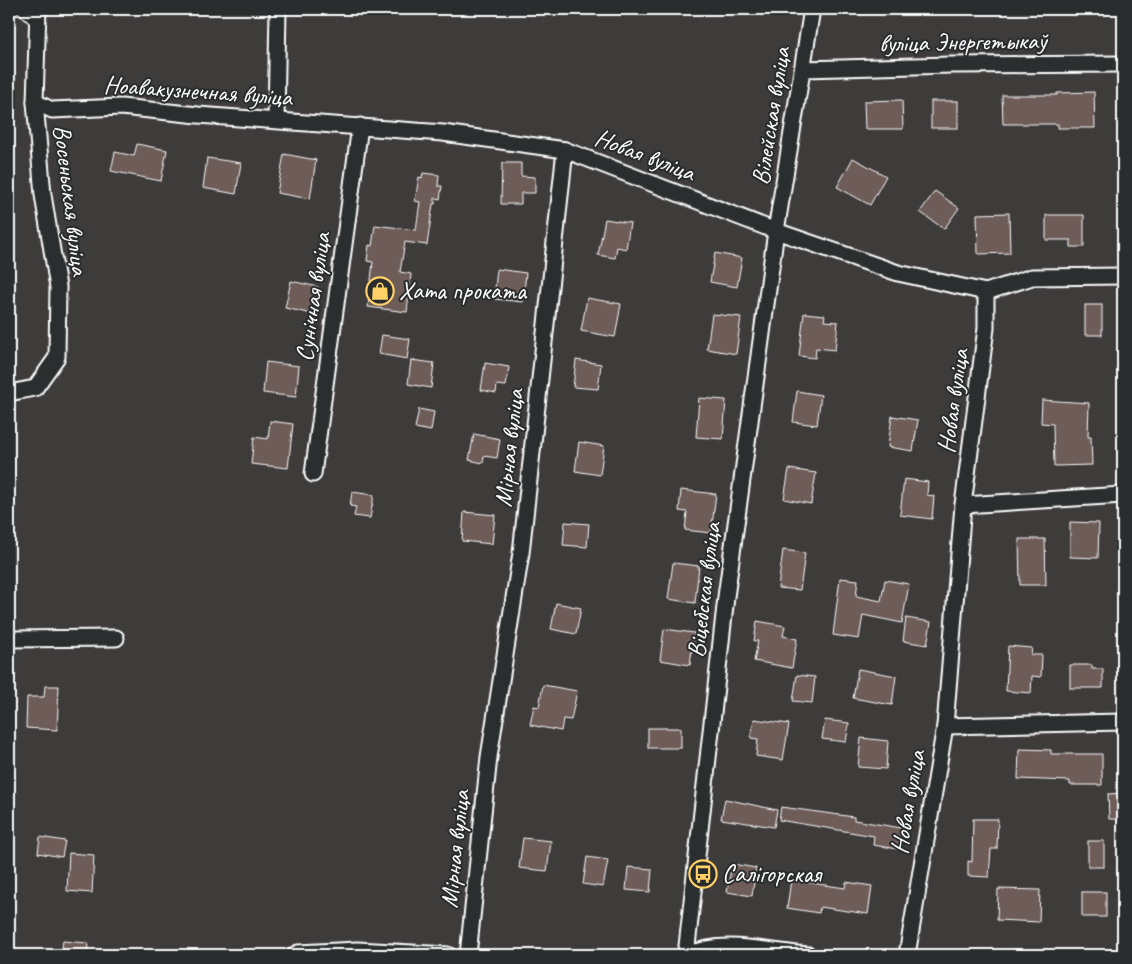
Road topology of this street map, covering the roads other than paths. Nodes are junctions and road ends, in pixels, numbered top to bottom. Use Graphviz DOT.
graph roads {
  1 [pos="21,9"];
  2 [pos="38,9"];
  3 [pos="278,9"];
  4 [pos="812,9"];
  5 [pos="38,25"];
  6 [pos="1123,64"];
  7 [pos="804,68"];
  8 [pos="35,102"];
  9 [pos="276,120"];
  10 [pos="360,126"];
  11 [pos="565,150"];
  12 [pos="776,231"];
  13 [pos="1123,276"];
  14 [pos="986,292"];
  15 [pos="9,393"];
  16 [pos="313,474"];
  17 [pos="1123,495"];
  18 [pos="963,505"];
  19 [pos="116,638"];
  20 [pos="9,639"];
  21 [pos="1123,722"];
  22 [pos="945,726"];
  23 [pos="295,955"];
  24 [pos="448,955"];
  25 [pos="468,955"];
  26 [pos="686,955"];
  27 [pos="690,955"];
  28 [pos="809,955"];
  29 [pos="906,955"];
  1 -- 5 [label="lane"];
  2 -- 5 [label="street, Восеньская вуліца"];
  3 -- 9 [label="street"];
  4 -- 7 [label="street, Вілейская вуліца"];
  5 -- 8 [label="street, Восеньская вуліца"];
  6 -- 7 [label="street, вуліца Энергетыкаў"];
  7 -- 12 [label="street, Вілейская вуліца"];
  8 -- 9 [label="street, Ноавакузнечная вуліца"];
  8 -- 15 [label="street, Восеньская вуліца"];
  9 -- 10 [label="street, Ноавакузнечная вуліца"];
  10 -- 11 [label="street"];
  10 -- 16 [label="street, Сунічная вуліца"];
  11 -- 12 [label="street, Новая вуліца"];
  11 -- 25 [label="street, Мірная вуліца"];
  12 -- 14 [label="street, Новая вуліца"];
  12 -- 26 [label="street, Віцебская вуліца"];
  13 -- 14 [label="street"];
  14 -- 18 [label="street, Новая вуліца"];
  17 -- 18 [label="street"];
  18 -- 22 [label="street, Новая вуліца"];
  19 -- 20 [label="street"];
  21 -- 22 [label="street"];
  22 -- 29 [label="street, Новая вуліца"];
  23 -- 24 [label="street"];
  27 -- 28 [label="street"];
}
